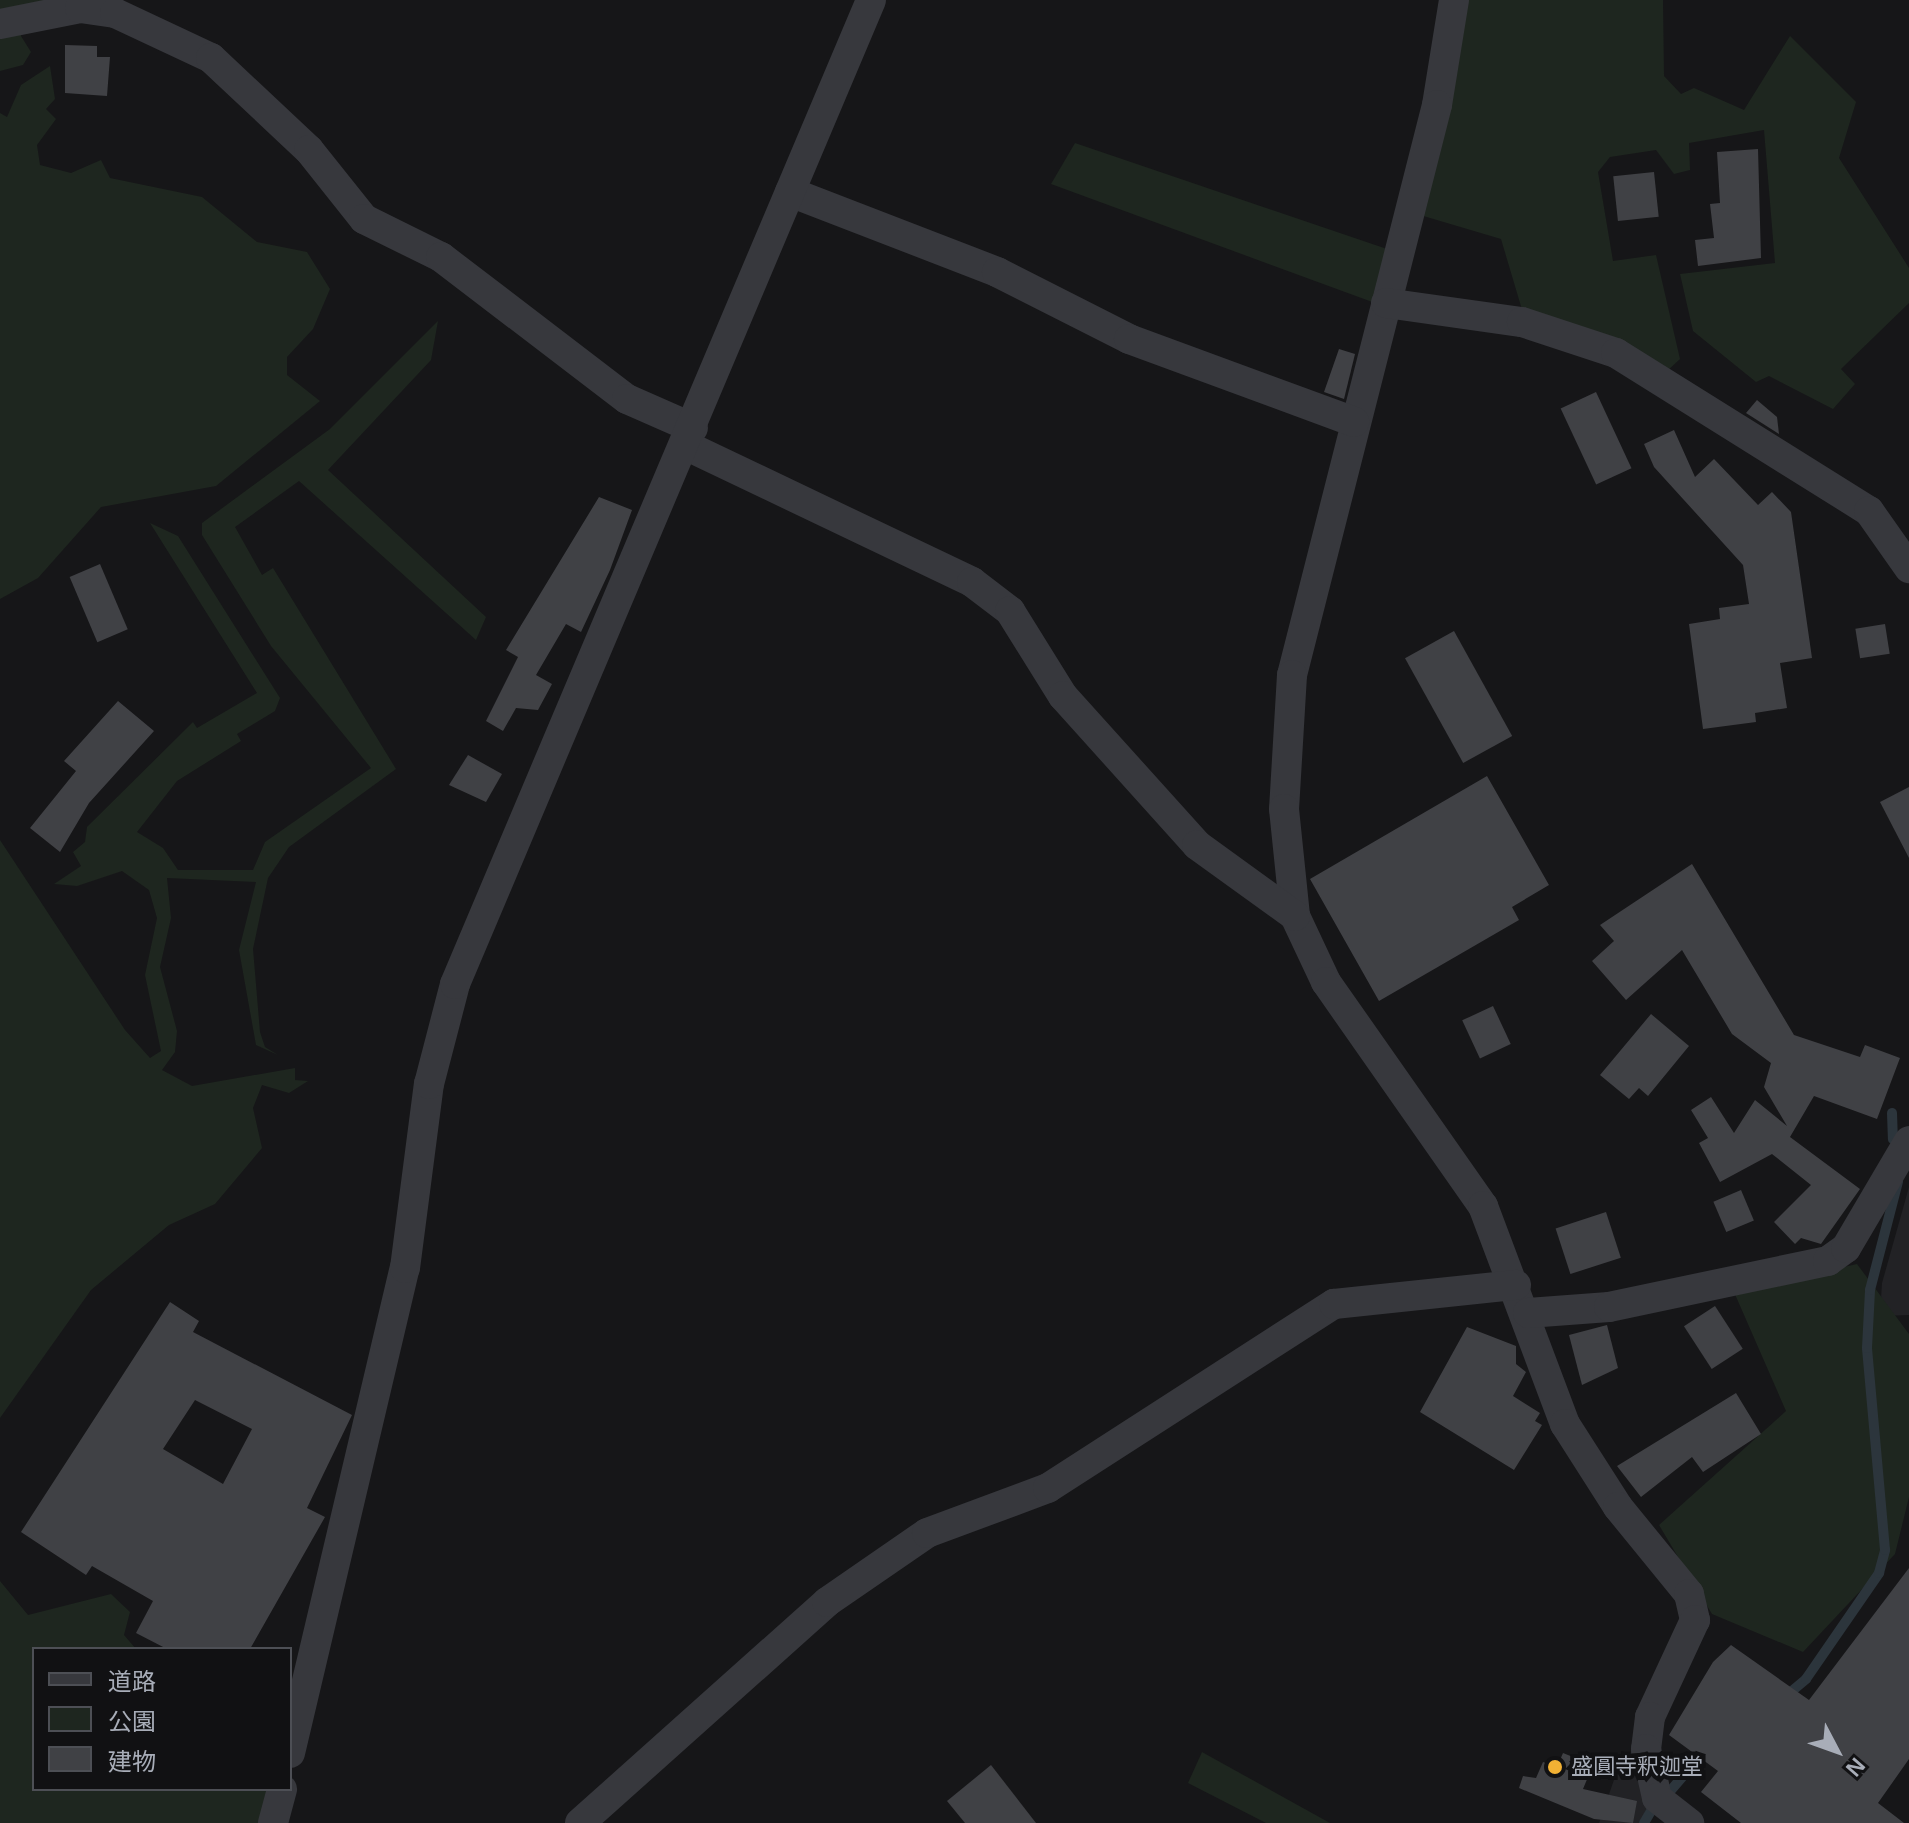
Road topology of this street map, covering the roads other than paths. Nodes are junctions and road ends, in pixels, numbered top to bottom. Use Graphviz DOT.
graph roads {
  1 [pos="871,0"];
  2 [pos="1454,0"];
  3 [pos="0,24"];
  4 [pos="790,192"];
  5 [pos="1386,303"];
  6 [pos="1354,422"];
  7 [pos="689,436"];
  8 [pos="1909,568"];
  9 [pos="1295,916"];
  10 [pos="1909,1141"];
  11 [pos="1522,1299"];
  12 [pos="292,1745"];
  13 [pos="281,1791"];
  14 [pos="273,1823"];
  15 [pos="580,1823"];
  16 [pos="1689,1823"];
  1 -- 4 [label="street"];
  2 -- 5 [label="street"];
  3 -- 7 [label="street"];
  4 -- 6 [label="street"];
  4 -- 7 [label="street"];
  5 -- 6 [label="street"];
  5 -- 8 [label="street"];
  6 -- 9 [label="street"];
  7 -- 9 [label="street"];
  7 -- 12 [label="street"];
  9 -- 11 [label="street"];
  10 -- 11 [label="street"];
  11 -- 15 [label="street"];
  11 -- 16 [label="street"];
  13 -- 14 [label="street"];
}
